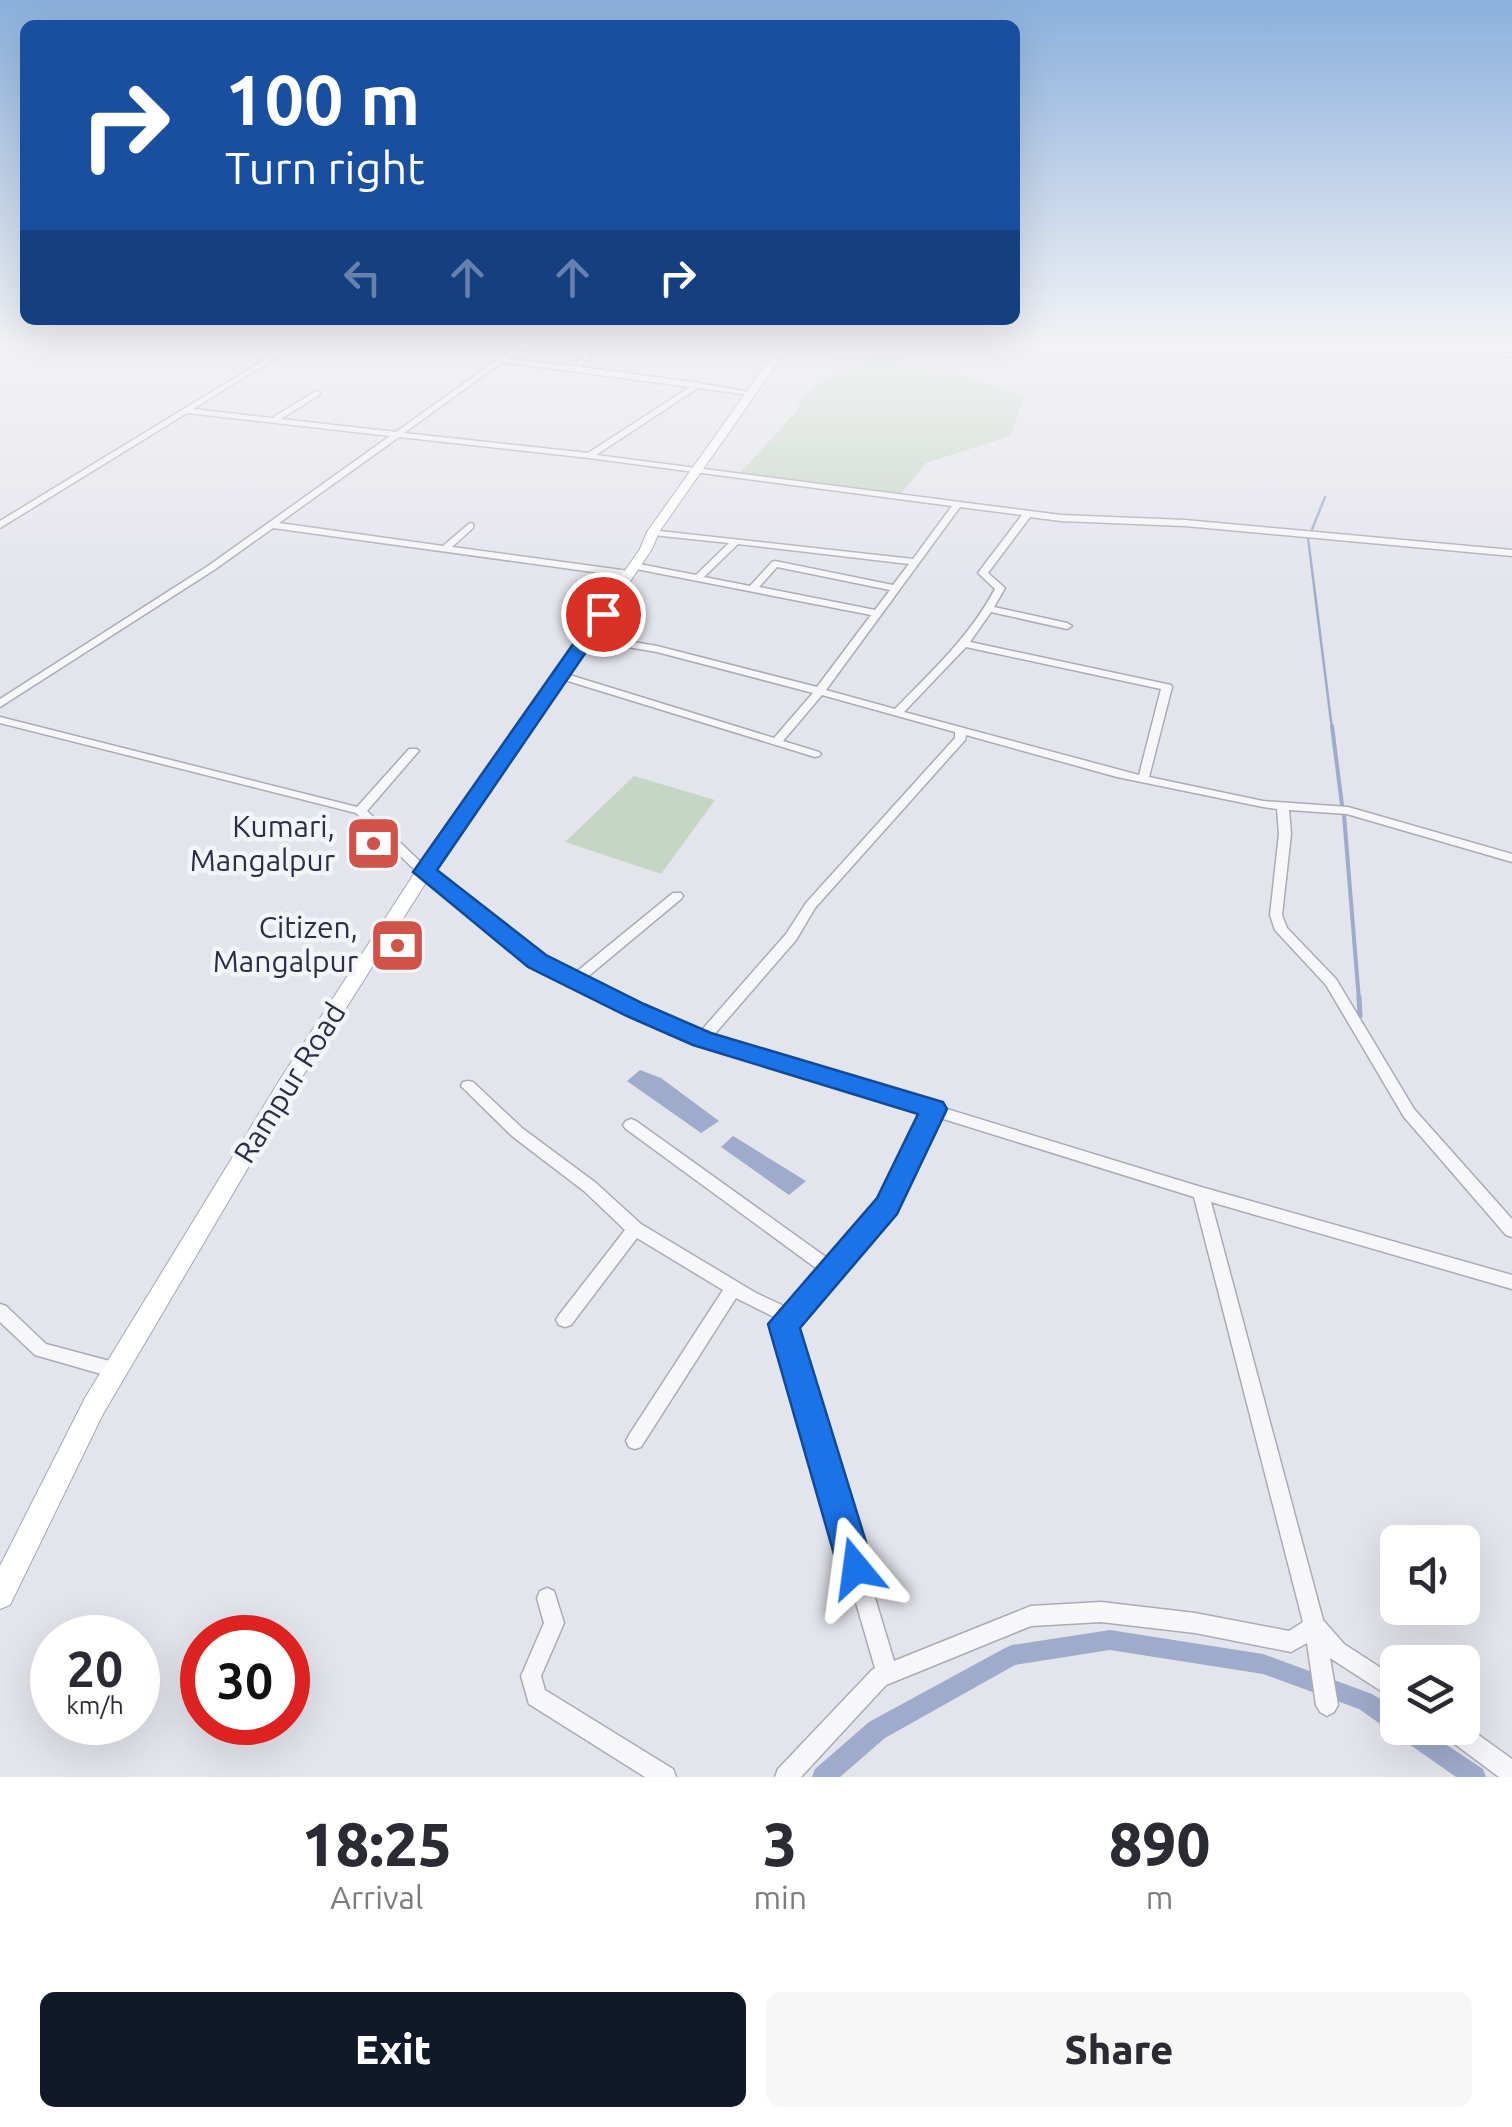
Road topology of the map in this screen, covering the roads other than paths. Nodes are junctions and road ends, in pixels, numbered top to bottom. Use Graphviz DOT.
graph roads {
  1 [pos="158,428"];
  2 [pos="346,428"];
  3 [pos="408,428"];
  4 [pos="633,428"];
  5 [pos="725,428"];
  6 [pos="400,434"];
  7 [pos="589,456"];
  8 [pos="696,471"];
  9 [pos="957,504"];
  10 [pos="1028,514"];
  11 [pos="271,524"];
  12 [pos="0,525"];
  13 [pos="470,526"];
  14 [pos="653,532"];
  15 [pos="736,541"];
  16 [pos="445,549"];
  17 [pos="1512,554"];
  18 [pos="915,562"];
  19 [pos="632,570"];
  20 [pos="697,578"];
  21 [pos="896,588"];
  22 [pos="752,589"];
  23 [pos="988,609"];
  24 [pos="878,613"];
  25 [pos="1067,626"];
  26 [pos="586,637"];
  27 [pos="962,644"];
  28 [pos="559,675"];
  29 [pos="819,692"];
  30 [pos="0,704"];
  31 [pos="896,714"];
  32 [pos="0,720"];
  33 [pos="960,732"];
  34 [pos="778,740"];
  35 [pos="414,752"];
  36 [pos="814,754"];
  37 [pos="1144,780"];
  38 [pos="1283,806"];
  39 [pos="360,812"];
  40 [pos="1512,858"];
  41 [pos="424,872"];
  42 [pos="676,896"];
  43 [pos="575,980"];
  44 [pos="702,1039"];
  45 [pos="468,1086"];
  46 [pos="934,1109"];
  47 [pos="631,1125"];
  48 [pos="1201,1193"];
  49 [pos="635,1228"];
  50 [pos="1512,1230"];
  51 [pos="829,1270"];
  52 [pos="1512,1282"];
  53 [pos="734,1288"];
  54 [pos="0,1311"];
  55 [pos="790,1317"];
  56 [pos="565,1320"];
  57 [pos="115,1370"];
  58 [pos="635,1441"];
  59 [pos="0,1595"];
  60 [pos="546,1598"];
  61 [pos="1314,1626"];
  62 [pos="888,1672"];
  63 [pos="1380,1680"];
  64 [pos="1327,1705"];
  65 [pos="1475,1745"];
  66 [pos="1512,1773"];
  67 [pos="664,1777"];
  68 [pos="786,1777"];
  1 -- 12 [label="street"];
  2 -- 6 [label="street"];
  3 -- 6 [label="street"];
  4 -- 7 [label="street"];
  5 -- 8 [label="main road, Rampur Road"];
  6 -- 7 [label="street"];
  6 -- 11 [label="street"];
  7 -- 8 [label="street"];
  8 -- 9 [label="street"];
  8 -- 14 [label="main road, Rampur Road"];
  9 -- 10 [label="street"];
  9 -- 18 [label="street"];
  10 -- 17 [label="street"];
  10 -- 23 [label="street"];
  11 -- 16 [label="street"];
  11 -- 30 [label="street"];
  13 -- 16 [label="street"];
  14 -- 15 [label="street"];
  14 -- 19 [label="main road, Rampur Road"];
  15 -- 18 [label="street"];
  15 -- 20 [label="street"];
  16 -- 19 [label="street"];
  18 -- 21 [label="street"];
  19 -- 20 [label="street"];
  19 -- 26 [label="main road, Rampur Road"];
  20 -- 22 [label="street"];
  21 -- 22 [label="street"];
  21 -- 24 [label="street"];
  22 -- 24 [label="street"];
  23 -- 25 [label="street"];
  23 -- 27 [label="street"];
  24 -- 29 [label="street"];
  26 -- 28 [label="main road, Rampur Road"];
  26 -- 29 [label="street"];
  27 -- 31 [label="street"];
  27 -- 37 [label="street"];
  28 -- 34 [label="street"];
  28 -- 41 [label="main road, Rampur Road"];
  29 -- 31 [label="street"];
  29 -- 34 [label="street"];
  31 -- 33 [label="street"];
  32 -- 39 [label="street"];
  33 -- 37 [label="street"];
  33 -- 44 [label="street"];
  34 -- 36 [label="street"];
  35 -- 39 [label="street"];
  37 -- 38 [label="street"];
  38 -- 40 [label="street"];
  38 -- 50 [label="street"];
  39 -- 41 [label="street"];
  41 -- 43 [label="street"];
  41 -- 57 [label="main road, Rampur Road"];
  42 -- 43 [label="street"];
  43 -- 44 [label="street"];
  44 -- 46 [label="street"];
  45 -- 49 [label="street"];
  46 -- 48 [label="street"];
  46 -- 51 [label="street"];
  47 -- 51 [label="street"];
  48 -- 52 [label="street"];
  48 -- 61 [label="street"];
  49 -- 53 [label="street"];
  49 -- 56 [label="street"];
  51 -- 55 [label="street"];
  53 -- 55 [label="street"];
  53 -- 58 [label="street"];
  54 -- 57 [label="street"];
  55 -- 62 [label="street"];
  57 -- 59 [label="main road, Rampur Road"];
  60 -- 67 [label="street"];
  61 -- 62 [label="street"];
  61 -- 63 [label="street"];
  61 -- 64 [label="street"];
  62 -- 68 [label="street"];
  65 -- 66 [label="street"];
}
